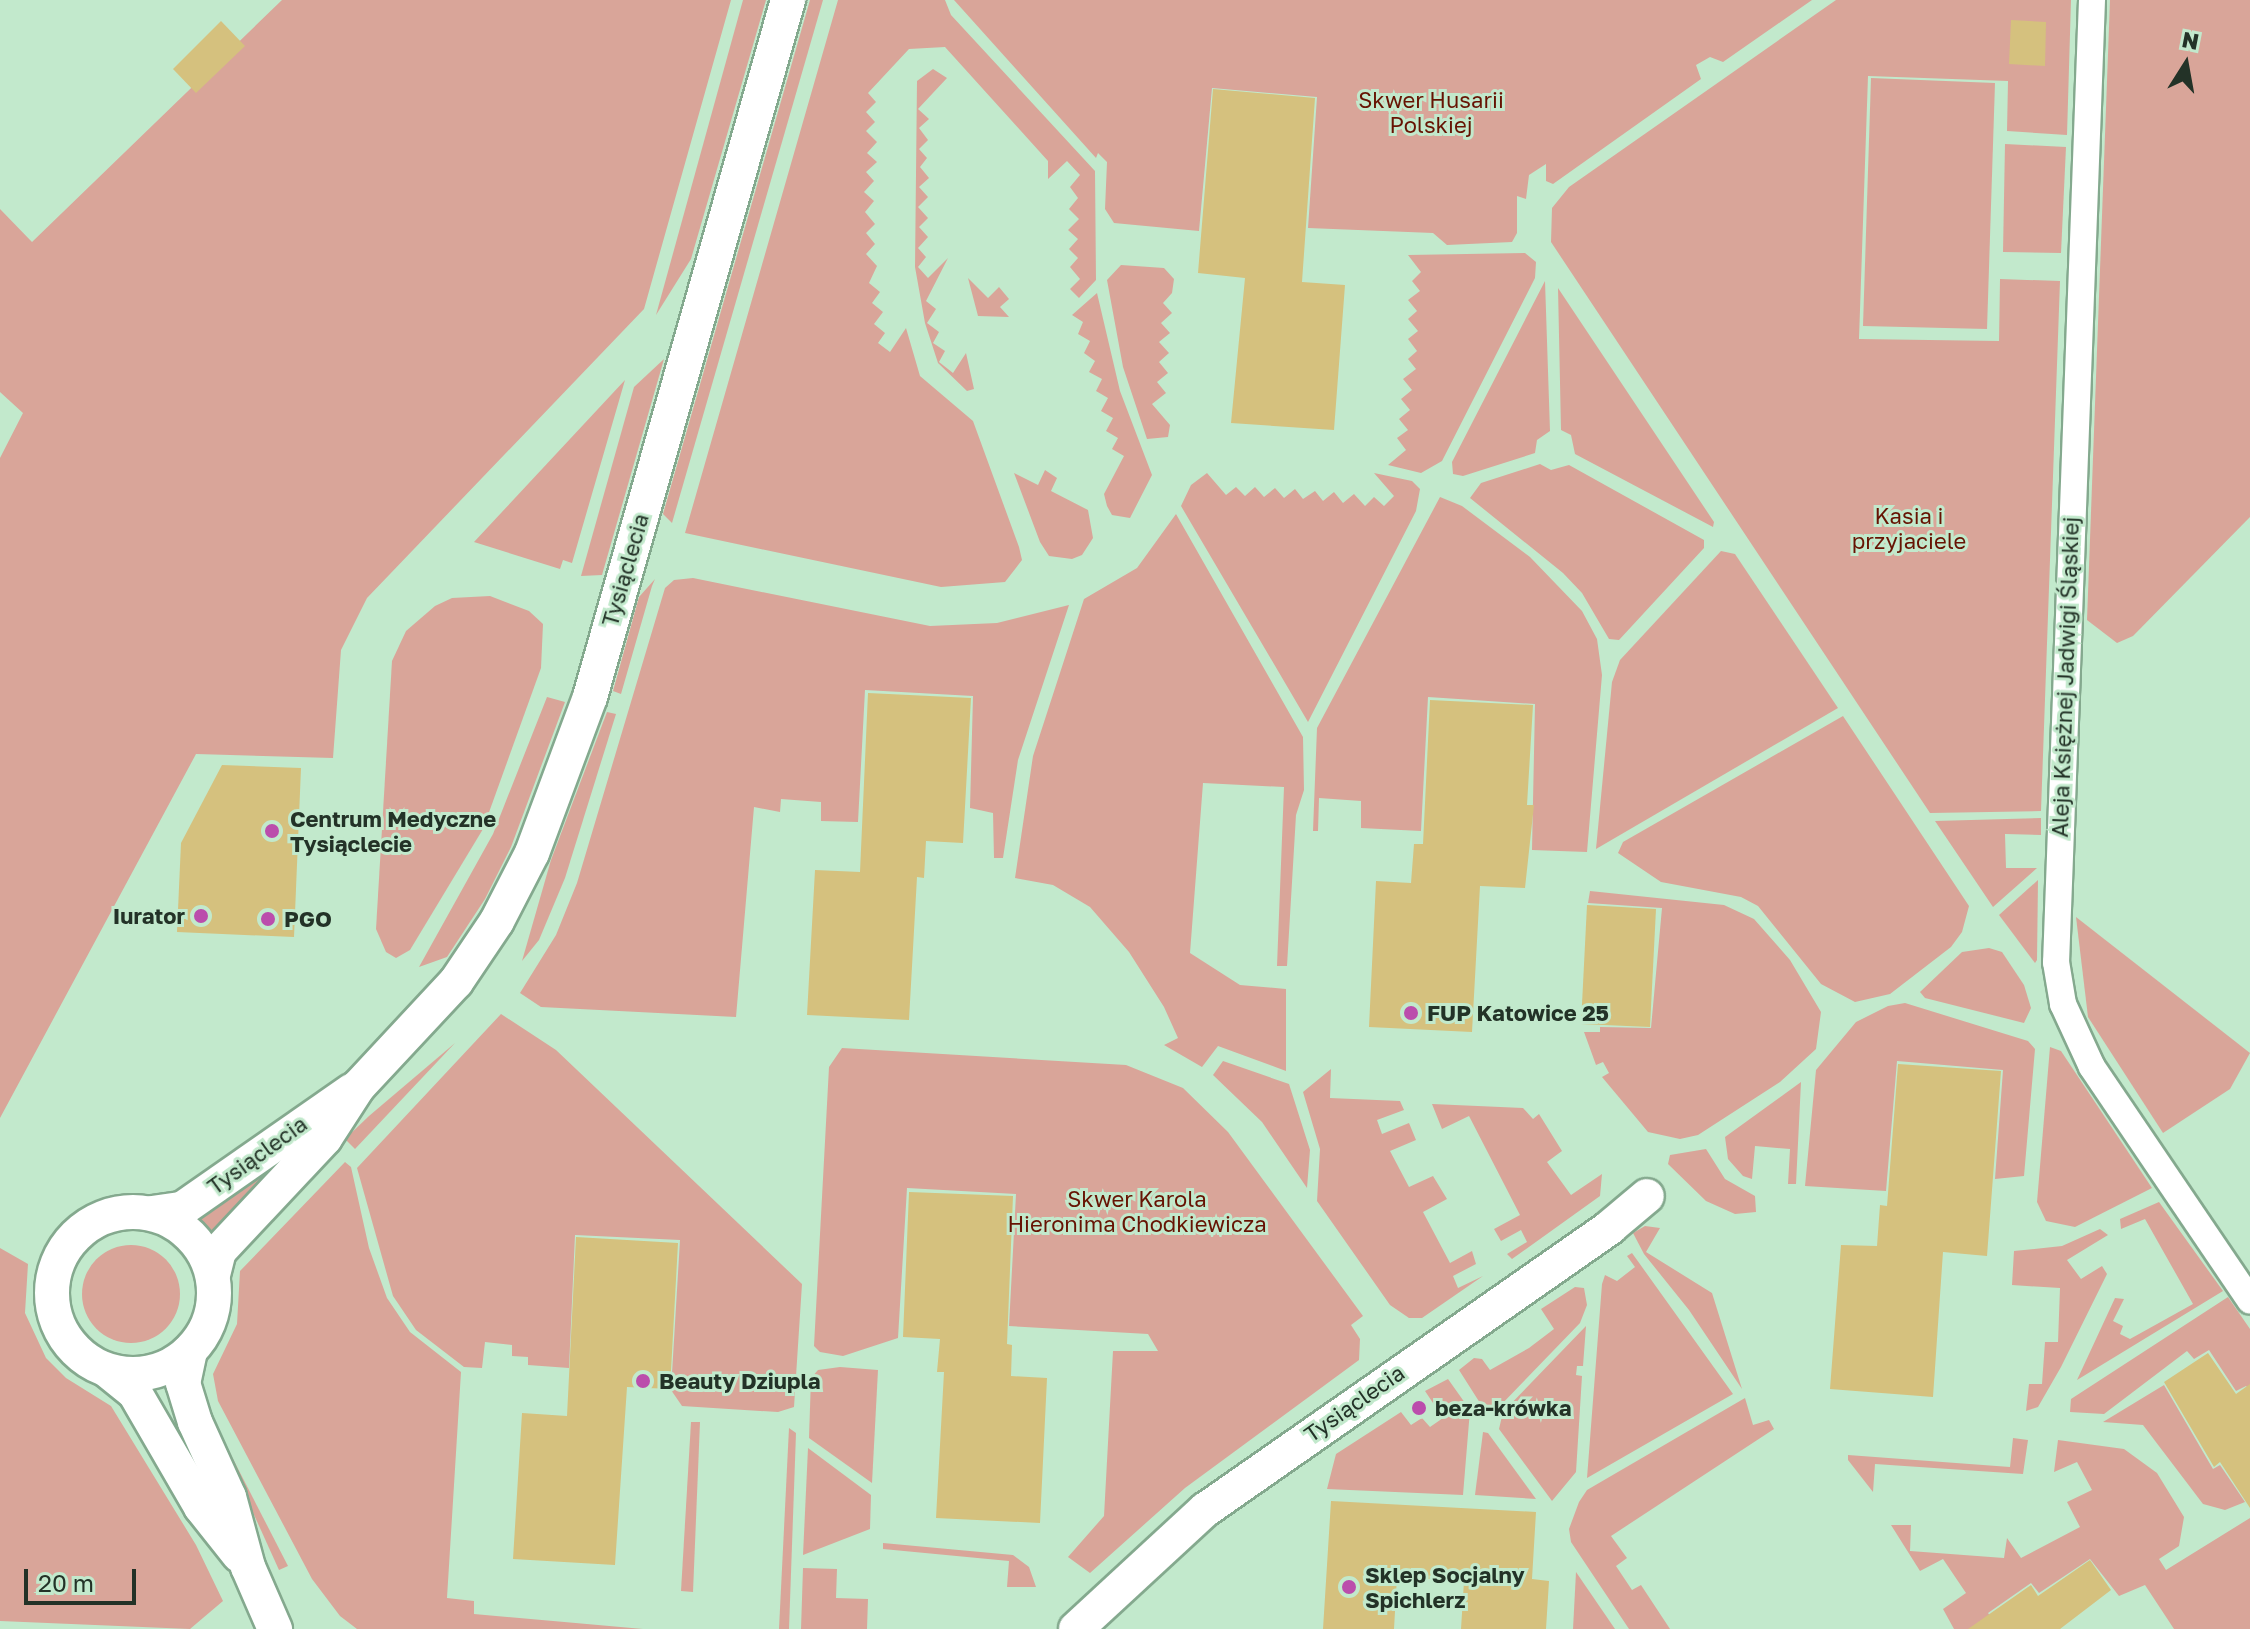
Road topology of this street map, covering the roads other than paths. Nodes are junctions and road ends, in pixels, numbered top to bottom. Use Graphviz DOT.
graph roads {
  1 [pos="788,0"];
  2 [pos="2092,0"];
  3 [pos="358,1087"];
  4 [pos="1647,1196"];
  5 [pos="152,1213"];
  6 [pos="213,1275"];
  7 [pos="2250,1300"];
  8 [pos="190,1351"];
  9 [pos="108,1371"];
  10 [pos="248,1567"];
  11 [pos="275,1629"];
  12 [pos="1076,1629"];
  1 -- 3 [label="street, Tysiąclecia"];
  2 -- 7 [label="street, Aleja Księżnej Jadwigi Śląskiej"];
  3 -- 5 [label="street, Tysiąclecia"];
  3 -- 6 [label="street, Tysiąclecia"];
  4 -- 12 [label="street, Tysiąclecia"];
  5 -- 6 [label="street"];
  5 -- 9 [label="street"];
  6 -- 8 [label="street"];
  8 -- 9 [label="street"];
  8 -- 10 [label="street"];
  9 -- 10 [label="street"];
  10 -- 11 [label="street"];
}
